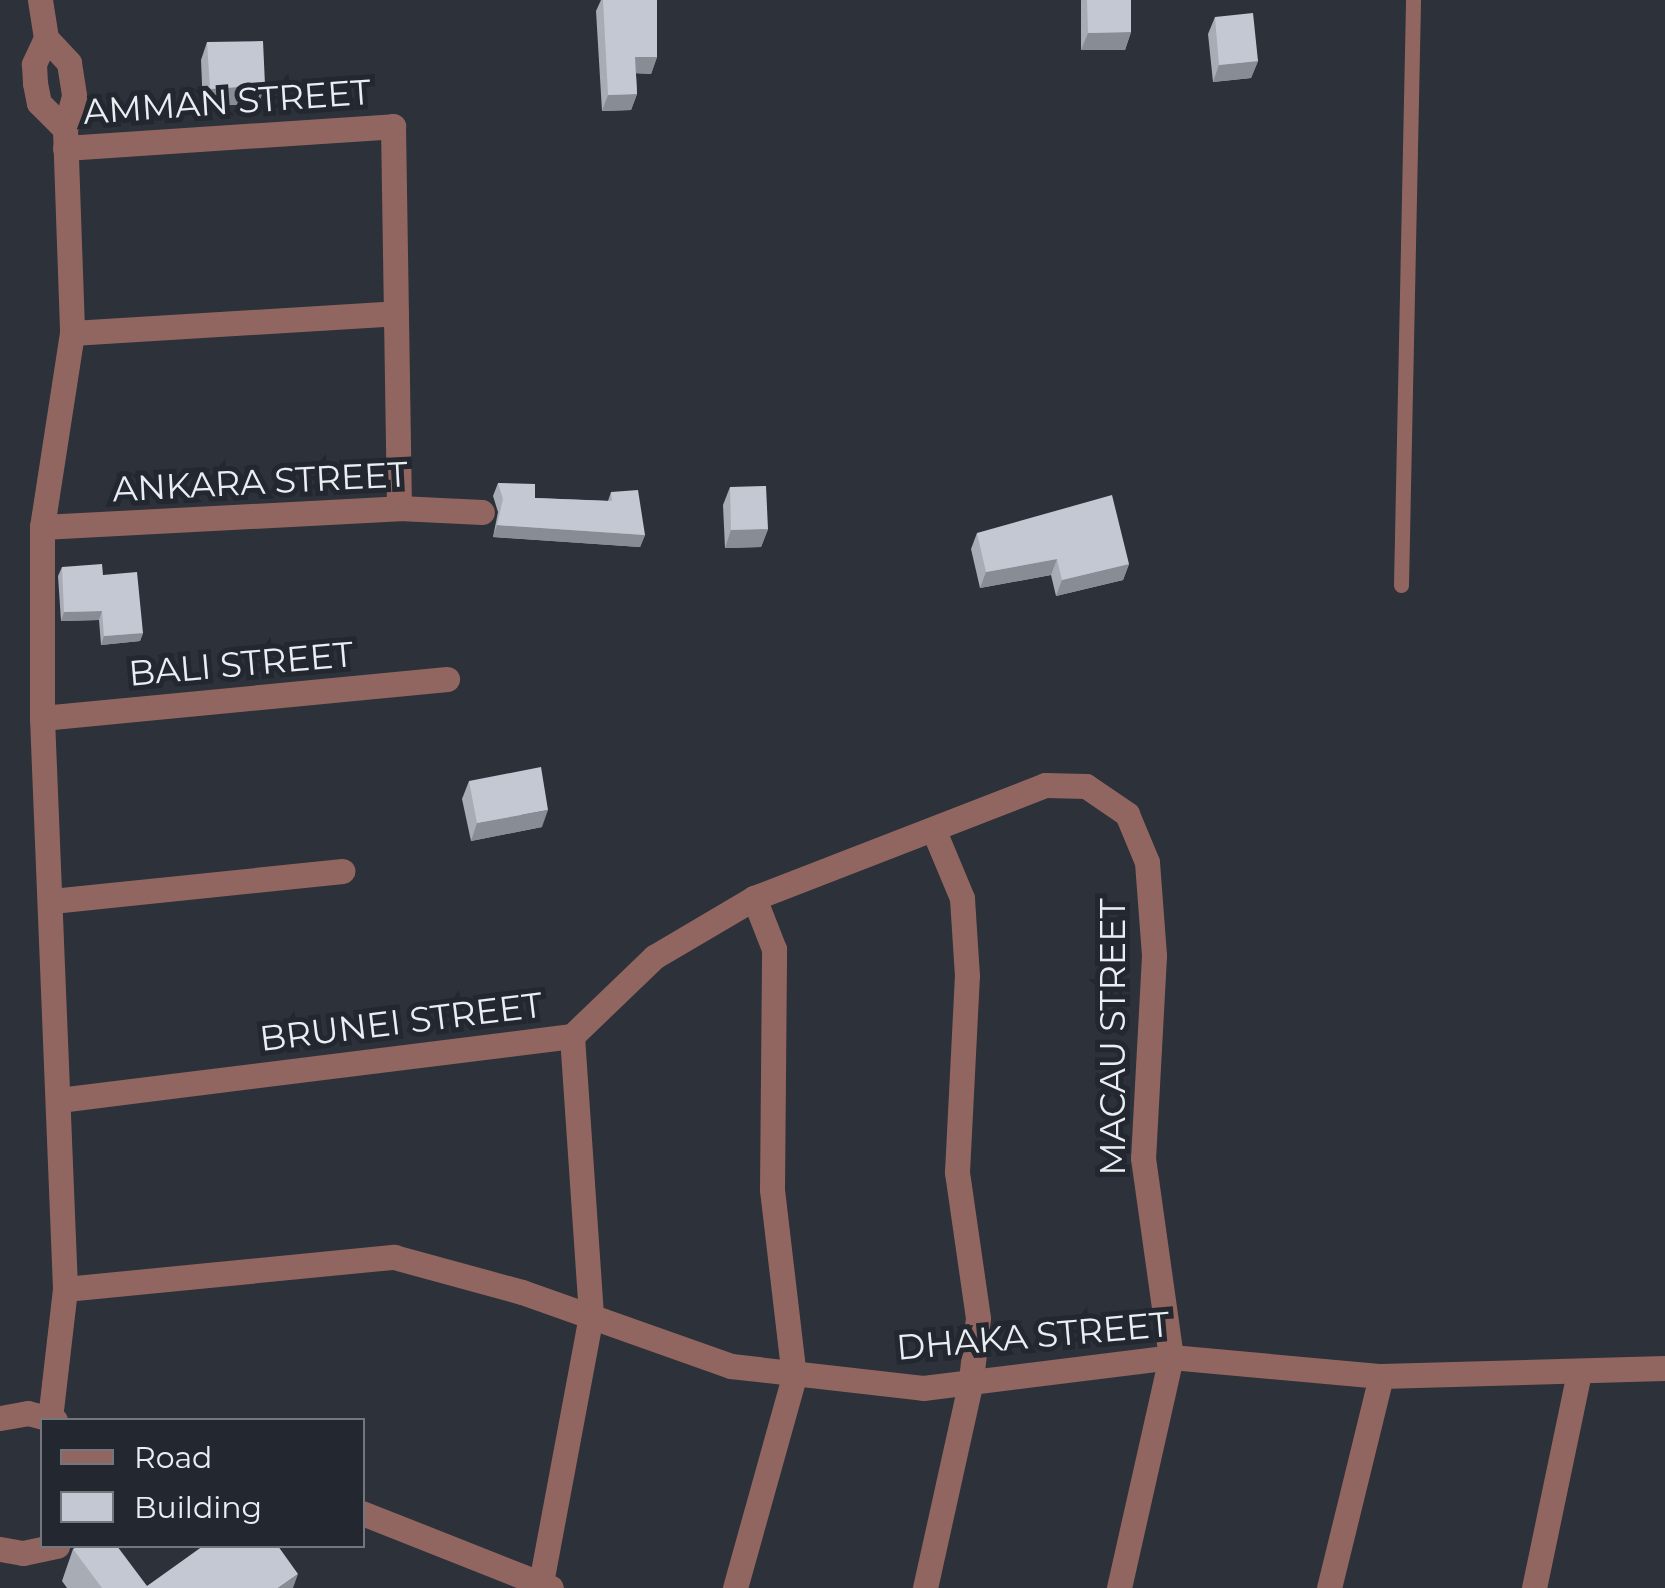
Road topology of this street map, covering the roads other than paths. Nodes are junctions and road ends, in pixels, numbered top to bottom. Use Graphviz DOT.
graph roads {
  1 [pos="40,0"];
  2 [pos="1413,0"];
  3 [pos="46,38"];
  4 [pos="65,138"];
  5 [pos="395,313"];
  6 [pos="72,333"];
  7 [pos="399,508"];
  8 [pos="482,512"];
  9 [pos="42,527"];
  10 [pos="1401,585"];
  11 [pos="447,679"];
  12 [pos="42,718"];
  13 [pos="1045,785"];
  14 [pos="934,831"];
  15 [pos="342,870"];
  16 [pos="754,898"];
  17 [pos="52,901"];
  18 [pos="572,1036"];
  19 [pos="58,1100"];
  20 [pos="65,1289"];
  21 [pos="591,1315"];
  22 [pos="1172,1356"];
  23 [pos="1665,1368"];
  24 [pos="1580,1373"];
  25 [pos="1380,1376"];
  26 [pos="794,1377"];
  27 [pos="971,1380"];
  28 [pos="0,1418"];
  29 [pos="52,1418"];
  30 [pos="40,1419"];
  31 [pos="365,1514"];
  32 [pos="47,1548"];
  33 [pos="1,1552"];
  34 [pos="544,1586"];
  35 [pos="735,1588"];
  36 [pos="925,1588"];
  37 [pos="1118,1588"];
  38 [pos="1329,1588"];
  39 [pos="1534,1588"];
  1 -- 3 [label="street"];
  2 -- 10 [label="lane"];
  3 -- 4 [label="street"];
  3 -- 4 [label="street"];
  4 -- 5 [label="street, AMMAN STREET"];
  4 -- 6 [label="street"];
  5 -- 6 [label="street"];
  5 -- 7 [label="street"];
  6 -- 9 [label="street"];
  7 -- 8 [label="street, ANKARA STREET"];
  7 -- 9 [label="street, ANKARA STREET"];
  9 -- 12 [label="street"];
  11 -- 12 [label="street, BALI STREET"];
  12 -- 17 [label="street"];
  13 -- 14 [label="street, BRUNEI STREET"];
  13 -- 22 [label="street, MACAU STREET"];
  14 -- 16 [label="street, BRUNEI STREET"];
  14 -- 27 [label="street"];
  15 -- 17 [label="street"];
  16 -- 18 [label="street, BRUNEI STREET"];
  16 -- 26 [label="street"];
  17 -- 19 [label="street"];
  18 -- 19 [label="street, BRUNEI STREET"];
  18 -- 21 [label="street"];
  19 -- 20 [label="street"];
  20 -- 21 [label="street, DHAKA STREET"];
  20 -- 29 [label="street"];
  21 -- 26 [label="street, DHAKA STREET"];
  21 -- 34 [label="street"];
  22 -- 25 [label="street, DHAKA STREET"];
  22 -- 27 [label="street, DHAKA STREET"];
  22 -- 37 [label="street, MACAU STREET"];
  23 -- 24 [label="street, DHAKA STREET"];
  24 -- 25 [label="street, DHAKA STREET"];
  24 -- 39 [label="street"];
  25 -- 38 [label="street"];
  26 -- 27 [label="street, DHAKA STREET"];
  26 -- 35 [label="street"];
  27 -- 36 [label="street"];
  28 -- 30 [label="street"];
  31 -- 34 [label="street"];
  32 -- 33 [label="street"];
}
